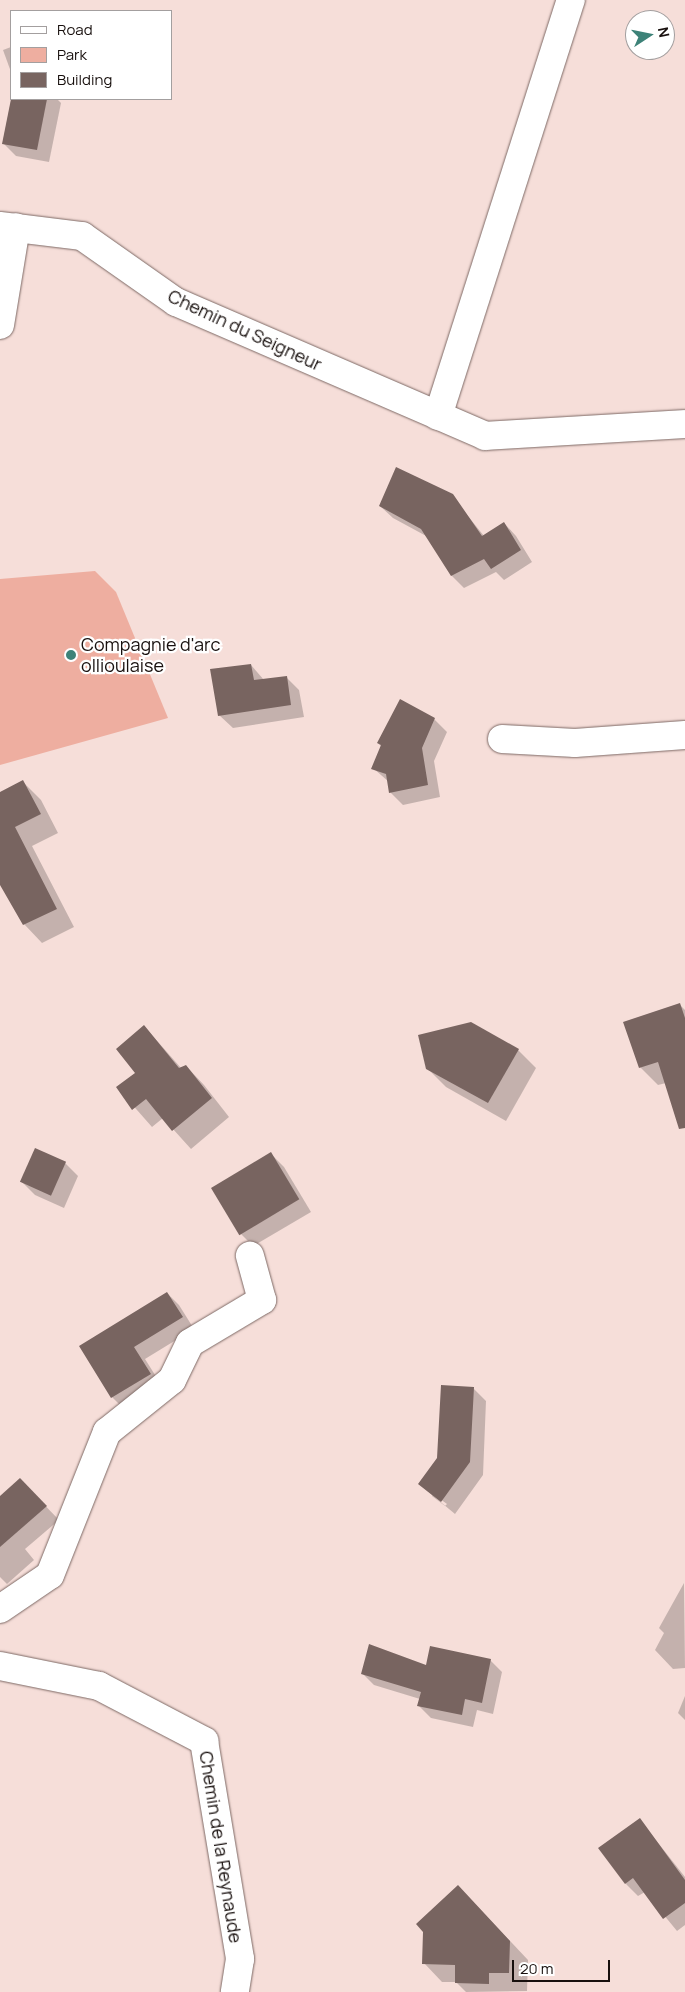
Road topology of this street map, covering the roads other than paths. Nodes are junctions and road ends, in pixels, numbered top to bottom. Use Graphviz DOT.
graph roads {
  1 [pos="571,0"];
  2 [pos="8,226"];
  3 [pos="0,325"];
  4 [pos="438,416"];
  5 [pos="685,424"];
  6 [pos="685,735"];
  7 [pos="502,739"];
  8 [pos="250,1256"];
  9 [pos="0,1609"];
  10 [pos="0,1666"];
  11 [pos="235,1992"];
  1 -- 4 [label="street"];
  2 -- 3 [label="street"];
  2 -- 4 [label="street, Chemin du Seigneur"];
  4 -- 5 [label="street, Chemin du Seigneur"];
  6 -- 7 [label="street"];
  8 -- 9 [label="street"];
  10 -- 11 [label="street, Chemin de la Reynaude"];
}
